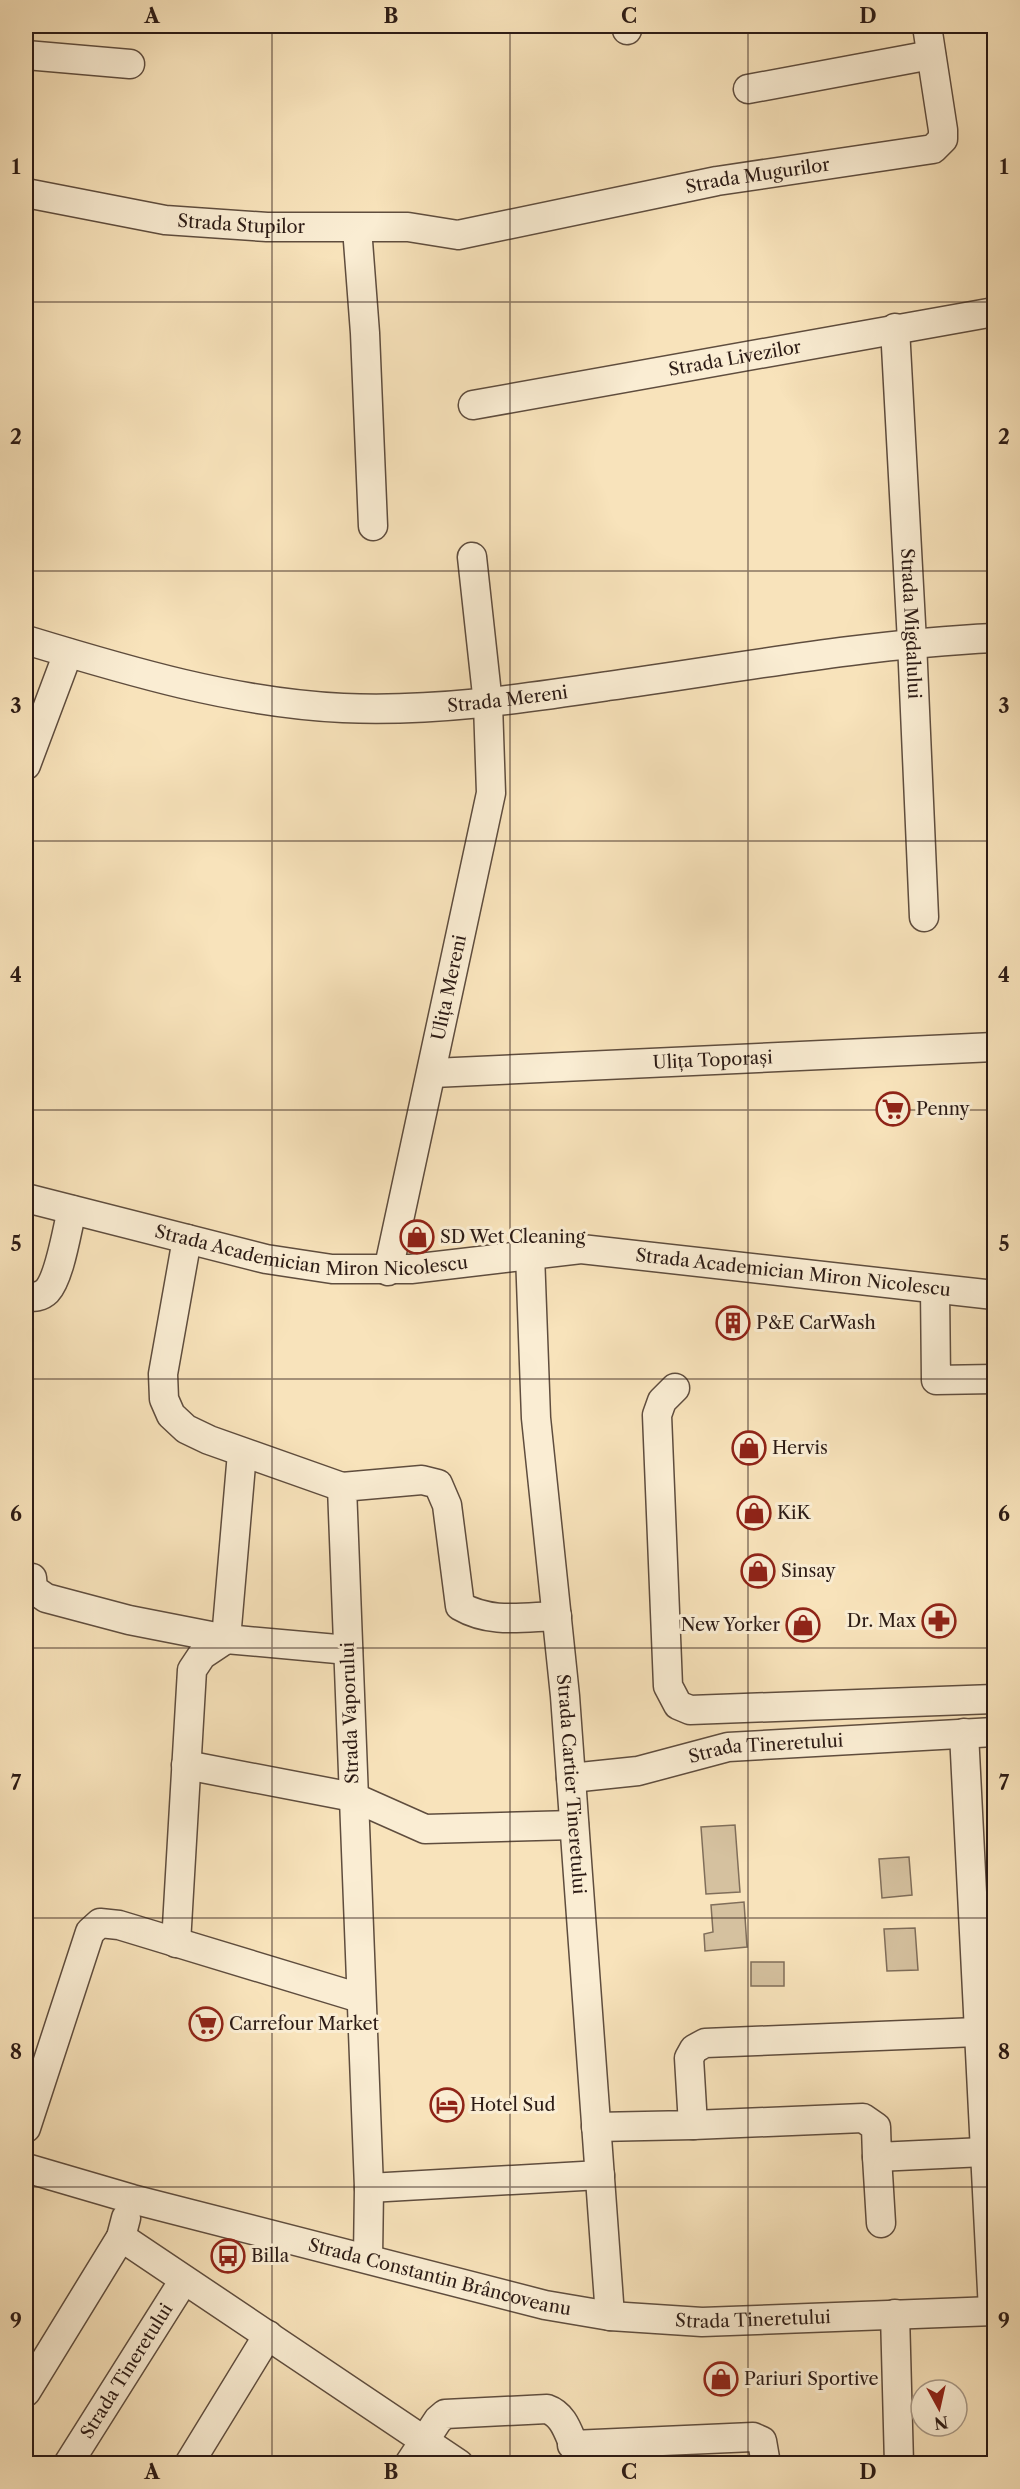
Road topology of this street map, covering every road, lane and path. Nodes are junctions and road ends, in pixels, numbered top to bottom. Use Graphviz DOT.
graph roads {
  1 [pos="927,26"];
  2 [pos="26,55"];
  3 [pos="932,55"];
  4 [pos="130,64"];
  5 [pos="748,89"];
  6 [pos="26,193"];
  7 [pos="357,228"];
  8 [pos="458,235"];
  9 [pos="994,312"];
  10 [pos="895,328"];
  11 [pos="473,405"];
  12 [pos="373,526"];
  13 [pos="472,557"];
  14 [pos="994,638"];
  15 [pos="26,640"];
  16 [pos="912,642"];
  17 [pos="68,653"];
  18 [pos="488,704"];
  19 [pos="26,765"];
  20 [pos="924,917"];
  21 [pos="994,1047"];
  22 [pos="433,1073"];
  23 [pos="26,1198"];
  24 [pos="72,1210"];
  25 [pos="187,1239"];
  26 [pos="530,1254"];
  27 [pos="388,1270"];
  28 [pos="935,1289"];
  29 [pos="994,1295"];
  30 [pos="26,1297"];
  31 [pos="994,1379"];
  32 [pos="675,1388"];
  33 [pos="242,1453"];
  34 [pos="342,1488"];
  35 [pos="32,1578"];
  36 [pos="557,1616"];
  37 [pos="226,1639"];
  38 [pos="348,1650"];
  39 [pos="994,1699"];
  40 [pos="994,1732"];
  41 [pos="964,1733"];
  42 [pos="186,1766"];
  43 [pos="571,1778"];
  44 [pos="353,1797"];
  45 [pos="574,1825"];
  46 [pos="983,1909"];
  47 [pos="176,1943"];
  48 [pos="360,1998"];
  49 [pos="977,2032"];
  50 [pos="693,2125"];
  51 [pos="596,2127"];
  52 [pos="26,2128"];
  53 [pos="984,2152"];
  54 [pos="877,2157"];
  55 [pos="26,2168"];
  56 [pos="600,2175"];
  57 [pos="369,2188"];
  58 [pos="132,2199"];
  59 [pos="881,2223"];
  60 [pos="121,2237"];
  61 [pos="368,2258"];
  62 [pos="184,2280"];
  63 [pos="994,2311"];
  64 [pos="896,2314"];
  65 [pos="610,2316"];
  66 [pos="268,2336"];
  67 [pos="26,2392"];
  68 [pos="416,2452"];
  69 [pos="578,2454"];
  70 [pos="68,2463"];
  71 [pos="189,2463"];
  72 [pos="459,2463"];
  73 [pos="766,2463"];
  74 [pos="899,2463"];
  1 -- 3 [label="street, Strada Mugurilor"];
  2 -- 4 [label="street"];
  3 -- 5 [label="street"];
  3 -- 8 [label="street, Strada Mugurilor"];
  6 -- 7 [label="street, Strada Stupilor"];
  7 -- 8 [label="street, Strada Stupilor"];
  7 -- 12 [label="street"];
  9 -- 10 [label="street, Strada Livezilor"];
  10 -- 11 [label="street, Strada Livezilor"];
  10 -- 16 [label="street, Strada Migdalului"];
  13 -- 18 [label="street, Ulița Mereni"];
  14 -- 16 [label="street, Strada Mereni"];
  15 -- 17 [label="street, Strada Mereni"];
  16 -- 18 [label="street, Strada Mereni"];
  16 -- 20 [label="street, Strada Migdalului"];
  17 -- 18 [label="street, Strada Mereni"];
  17 -- 19 [label="street"];
  18 -- 22 [label="street, Ulița Mereni"];
  21 -- 22 [label="street, Ulița Toporași"];
  22 -- 27 [label="street, Ulița Mereni"];
  23 -- 24 [label="street, Strada Academician Miron Nicolescu"];
  24 -- 25 [label="street, Strada Academician Miron Nicolescu"];
  24 -- 30 [label="street"];
  25 -- 27 [label="street, Strada Academician Miron Nicolescu"];
  25 -- 33 [label="street"];
  26 -- 27 [label="street, Strada Academician Miron Nicolescu"];
  26 -- 28 [label="street, Strada Academician Miron Nicolescu"];
  26 -- 36 [label="street, Strada Cartier Tineretului"];
  28 -- 29 [label="street, Strada Academician Miron Nicolescu"];
  28 -- 31 [label="street"];
  32 -- 39 [label="street"];
  33 -- 34 [label="street"];
  33 -- 37 [label="street"];
  34 -- 36 [label="street"];
  34 -- 38 [label="street, Strada Vaporului"];
  35 -- 37 [label="street"];
  36 -- 43 [label="street, Strada Cartier Tineretului"];
  37 -- 38 [label="street"];
  37 -- 42 [label="street"];
  38 -- 44 [label="street, Strada Vaporului"];
  40 -- 41 [label="street, Strada Tineretului"];
  41 -- 43 [label="street, Strada Tineretului"];
  41 -- 46 [label="street, Strada Tineretului"];
  42 -- 44 [label="street"];
  42 -- 47 [label="street"];
  43 -- 45 [label="street, Strada Cartier Tineretului"];
  44 -- 45 [label="street"];
  44 -- 48 [label="street, Strada Vaporului"];
  45 -- 51 [label="street, Strada Cartier Tineretului"];
  46 -- 49 [label="street, Strada Tineretului"];
  47 -- 48 [label="street"];
  47 -- 52 [label="street"];
  48 -- 57 [label="street, Strada Vaporului"];
  49 -- 50 [label="street"];
  49 -- 53 [label="street, Strada Tineretului"];
  50 -- 51 [label="street"];
  50 -- 54 [label="street"];
  51 -- 56 [label="street, Strada Cartier Tineretului"];
  53 -- 54 [label="street"];
  53 -- 63 [label="street, Strada Tineretului"];
  54 -- 59 [label="street"];
  55 -- 58 [label="street, Strada Constantin Brâncoveanu"];
  56 -- 57 [label="street"];
  56 -- 65 [label="street, Strada Cartier Tineretului"];
  57 -- 61 [label="street, Strada Vaporului"];
  58 -- 60 [label="street"];
  58 -- 61 [label="street, Strada Constantin Brâncoveanu"];
  60 -- 62 [label="street"];
  60 -- 67 [label="street"];
  61 -- 65 [label="street, Strada Constantin Brâncoveanu"];
  62 -- 66 [label="street"];
  62 -- 70 [label="street, Strada Tineretului"];
  63 -- 64 [label="street, Strada Tineretului"];
  64 -- 65 [label="street, Strada Tineretului"];
  64 -- 74 [label="street"];
  66 -- 68 [label="street"];
  66 -- 71 [label="street"];
  68 -- 69 [label="street"];
  68 -- 72 [label="street"];
  69 -- 73 [label="street"];
}
